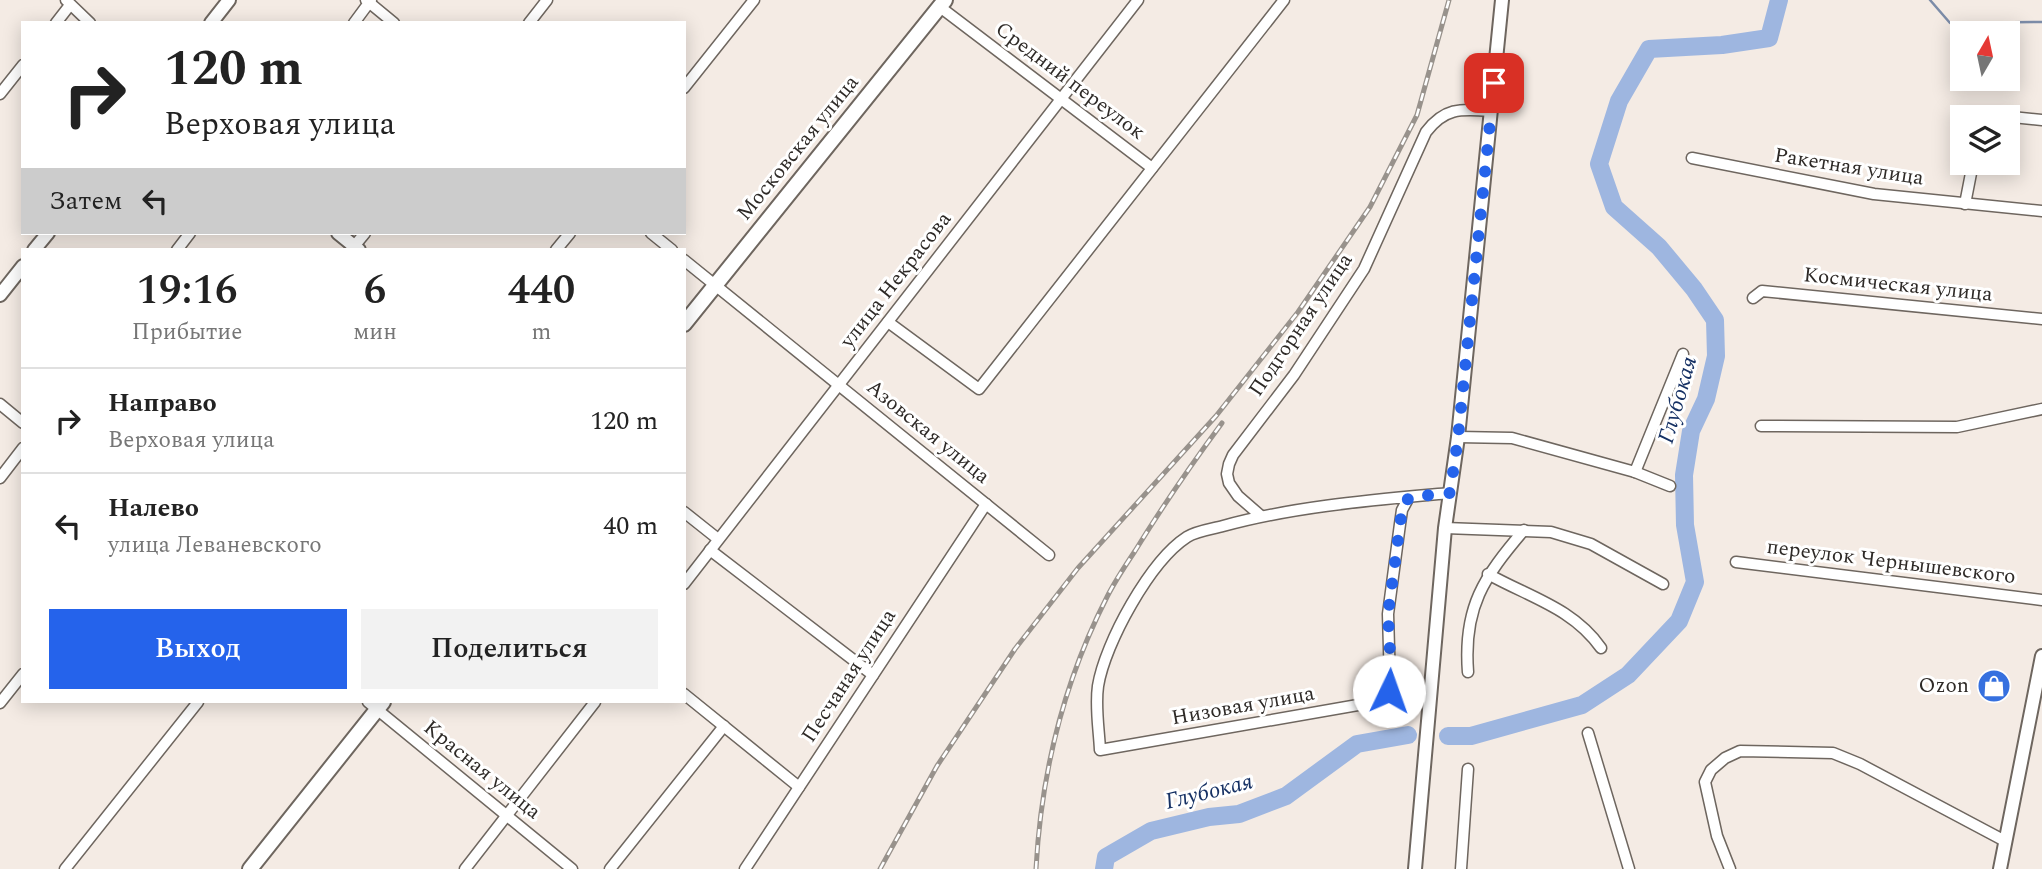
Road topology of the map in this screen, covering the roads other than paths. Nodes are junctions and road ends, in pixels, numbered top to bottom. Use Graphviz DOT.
graph roads {
  1 [pos="229,0"];
  2 [pos="547,0"];
  3 [pos="754,0"];
  4 [pos="1138,0"];
  5 [pos="1284,0"];
  6 [pos="1502,0"];
  7 [pos="369,1"];
  8 [pos="68,2"];
  9 [pos="939,2"];
  10 [pos="57,21"];
  11 [pos="88,21"];
  12 [pos="213,21"];
  13 [pos="355,21"];
  14 [pos="392,21"];
  15 [pos="531,21"];
  16 [pos="21,68"];
  17 [pos="686,86"];
  18 [pos="0,94"];
  19 [pos="1063,100"];
  20 [pos="1491,111"];
  21 [pos="2020,118"];
  22 [pos="2042,120"];
  23 [pos="1692,158"];
  24 [pos="1152,168"];
  25 [pos="1971,175"];
  26 [pos="1965,204"];
  27 [pos="2042,211"];
  28 [pos="340,235"];
  29 [pos="653,235"];
  30 [pos="354,248"];
  31 [pos="670,248"];
  32 [pos="686,262"];
  33 [pos="21,268"];
  34 [pos="715,285"];
  35 [pos="0,295"];
  36 [pos="1753,298"];
  37 [pos="2042,319"];
  38 [pos="686,321"];
  39 [pos="888,322"];
  40 [pos="1683,354"];
  41 [pos="839,385"];
  42 [pos="0,404"];
  43 [pos="2042,408"];
  44 [pos="21,421"];
  45 [pos="1761,426"];
  46 [pos="1458,438"];
  47 [pos="21,451"];
  48 [pos="1635,472"];
  49 [pos="0,478"];
  50 [pos="1670,486"];
  51 [pos="1450,493"];
  52 [pos="1409,497"];
  53 [pos="986,504"];
  54 [pos="686,514"];
  55 [pos="1261,516"];
  56 [pos="1445,528"];
  57 [pos="1524,530"];
  58 [pos="718,539"];
  59 [pos="710,550"];
  60 [pos="1049,555"];
  61 [pos="1736,562"];
  62 [pos="1488,574"];
  63 [pos="686,581"];
  64 [pos="1663,584"];
  65 [pos="2042,600"];
  66 [pos="1601,648"];
  67 [pos="2042,656"];
  68 [pos="1468,672"];
  69 [pos="873,675"];
  70 [pos="21,677"];
  71 [pos="686,696"];
  72 [pos="0,703"];
  73 [pos="197,703"];
  74 [pos="594,703"];
  75 [pos="376,704"];
  76 [pos="724,726"];
  77 [pos="1588,733"];
  78 [pos="1468,769"];
  79 [pos="799,787"];
  80 [pos="506,815"];
  81 [pos="2005,841"];
  82 [pos="65,869"];
  83 [pos="250,869"];
  84 [pos="465,869"];
  85 [pos="572,869"];
  86 [pos="610,869"];
  87 [pos="745,869"];
  88 [pos="1415,869"];
  89 [pos="1461,869"];
  90 [pos="1629,869"];
  91 [pos="1730,869"];
  92 [pos="2000,869"];
  1 -- 12 [label="street"];
  2 -- 15 [label="street"];
  3 -- 17 [label="street"];
  4 -- 19 [label="street, улица Некрасова"];
  5 -- 24 [label="street"];
  6 -- 20 [label="street"];
  7 -- 13 [label="street"];
  7 -- 14 [label="street"];
  8 -- 10 [label="street"];
  8 -- 11 [label="street"];
  9 -- 19 [label="street, Средний переулок"];
  9 -- 34 [label="main road, Московская улица"];
  16 -- 18 [label="street"];
  19 -- 24 [label="street, Средний переулок"];
  19 -- 39 [label="street, улица Некрасова"];
  20 -- 46 [label="street"];
  20 -- 55 [label="street, Подгорная улица"];
  21 -- 22 [label="street"];
  23 -- 26 [label="street, Ракетная улица"];
  24 -- 39 [label="street"];
  25 -- 26 [label="street"];
  26 -- 27 [label="street, Ракетная улица"];
  28 -- 30 [label="street"];
  29 -- 31 [label="street"];
  32 -- 34 [label="street, Азовская улица"];
  33 -- 35 [label="street"];
  34 -- 38 [label="main road, Московская улица"];
  34 -- 41 [label="street, Азовская улица"];
  36 -- 37 [label="street, Космическая улица"];
  39 -- 41 [label="street, улица Некрасова"];
  40 -- 48 [label="street"];
  41 -- 53 [label="street, Азовская улица"];
  41 -- 58 [label="street, улица Некрасова"];
  42 -- 44 [label="street"];
  43 -- 45 [label="street"];
  46 -- 48 [label="street"];
  46 -- 51 [label="street"];
  47 -- 49 [label="street"];
  48 -- 50 [label="street"];
  51 -- 52 [label="street"];
  51 -- 56 [label="street"];
  52 -- 55 [label="street"];
  52 -- 55 [label="street, Низовая улица"];
  53 -- 60 [label="street, Азовская улица"];
  53 -- 69 [label="street, Песчаная улица"];
  54 -- 58 [label="street"];
  56 -- 57 [label="street"];
  56 -- 88 [label="street"];
  57 -- 62 [label="street"];
  57 -- 64 [label="street"];
  58 -- 59 [label="street, улица Некрасова"];
  59 -- 63 [label="street, улица Некрасова"];
  59 -- 69 [label="street"];
  61 -- 65 [label="street, переулок Чернышевского"];
  62 -- 66 [label="street"];
  62 -- 68 [label="street"];
  67 -- 81 [label="street"];
  69 -- 79 [label="street, Песчаная улица"];
  70 -- 72 [label="street"];
  71 -- 76 [label="street"];
  73 -- 82 [label="street"];
  74 -- 80 [label="street"];
  75 -- 80 [label="street, Красная улица"];
  75 -- 83 [label="main road"];
  76 -- 79 [label="street"];
  76 -- 86 [label="street"];
  77 -- 90 [label="street"];
  78 -- 89 [label="street"];
  79 -- 87 [label="street, Песчаная улица"];
  80 -- 84 [label="street"];
  80 -- 85 [label="street, Красная улица"];
  81 -- 91 [label="street"];
  81 -- 92 [label="street"];
}
